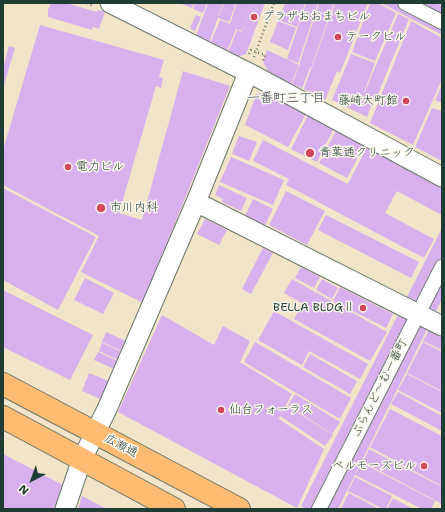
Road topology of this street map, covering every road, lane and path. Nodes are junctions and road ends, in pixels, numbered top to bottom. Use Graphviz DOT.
graph roads {
  1 [pos="110,3"];
  2 [pos="274,3"];
  3 [pos="405,3"];
  4 [pos="442,22"];
  5 [pos="251,64"];
  6 [pos="442,177"];
  7 [pos="196,202"];
  8 [pos="442,267"];
  9 [pos="418,314"];
  10 [pos="442,326"];
  11 [pos="3,384"];
  12 [pos="3,417"];
  13 [pos="96,432"];
  14 [pos="82,460"];
  15 [pos="65,509"];
  16 [pos="174,509"];
  17 [pos="239,509"];
  18 [pos="319,509"];
  1 -- 5 [label="street"];
  2 -- 5 [label="path"];
  3 -- 4 [label="street"];
  5 -- 6 [label="street"];
  5 -- 7 [label="street"];
  7 -- 9 [label="street"];
  7 -- 13 [label="street"];
  8 -- 9 [label="street, ぶらんど～む一番町"];
  9 -- 10 [label="street"];
  9 -- 18 [label="street, ぶらんど～む一番町"];
  11 -- 13 [label="highway, 広瀬通"];
  12 -- 14 [label="highway"];
  13 -- 14 [label="street"];
  13 -- 17 [label="highway, 広瀬通"];
  14 -- 15 [label="street"];
  14 -- 16 [label="highway"];
}
